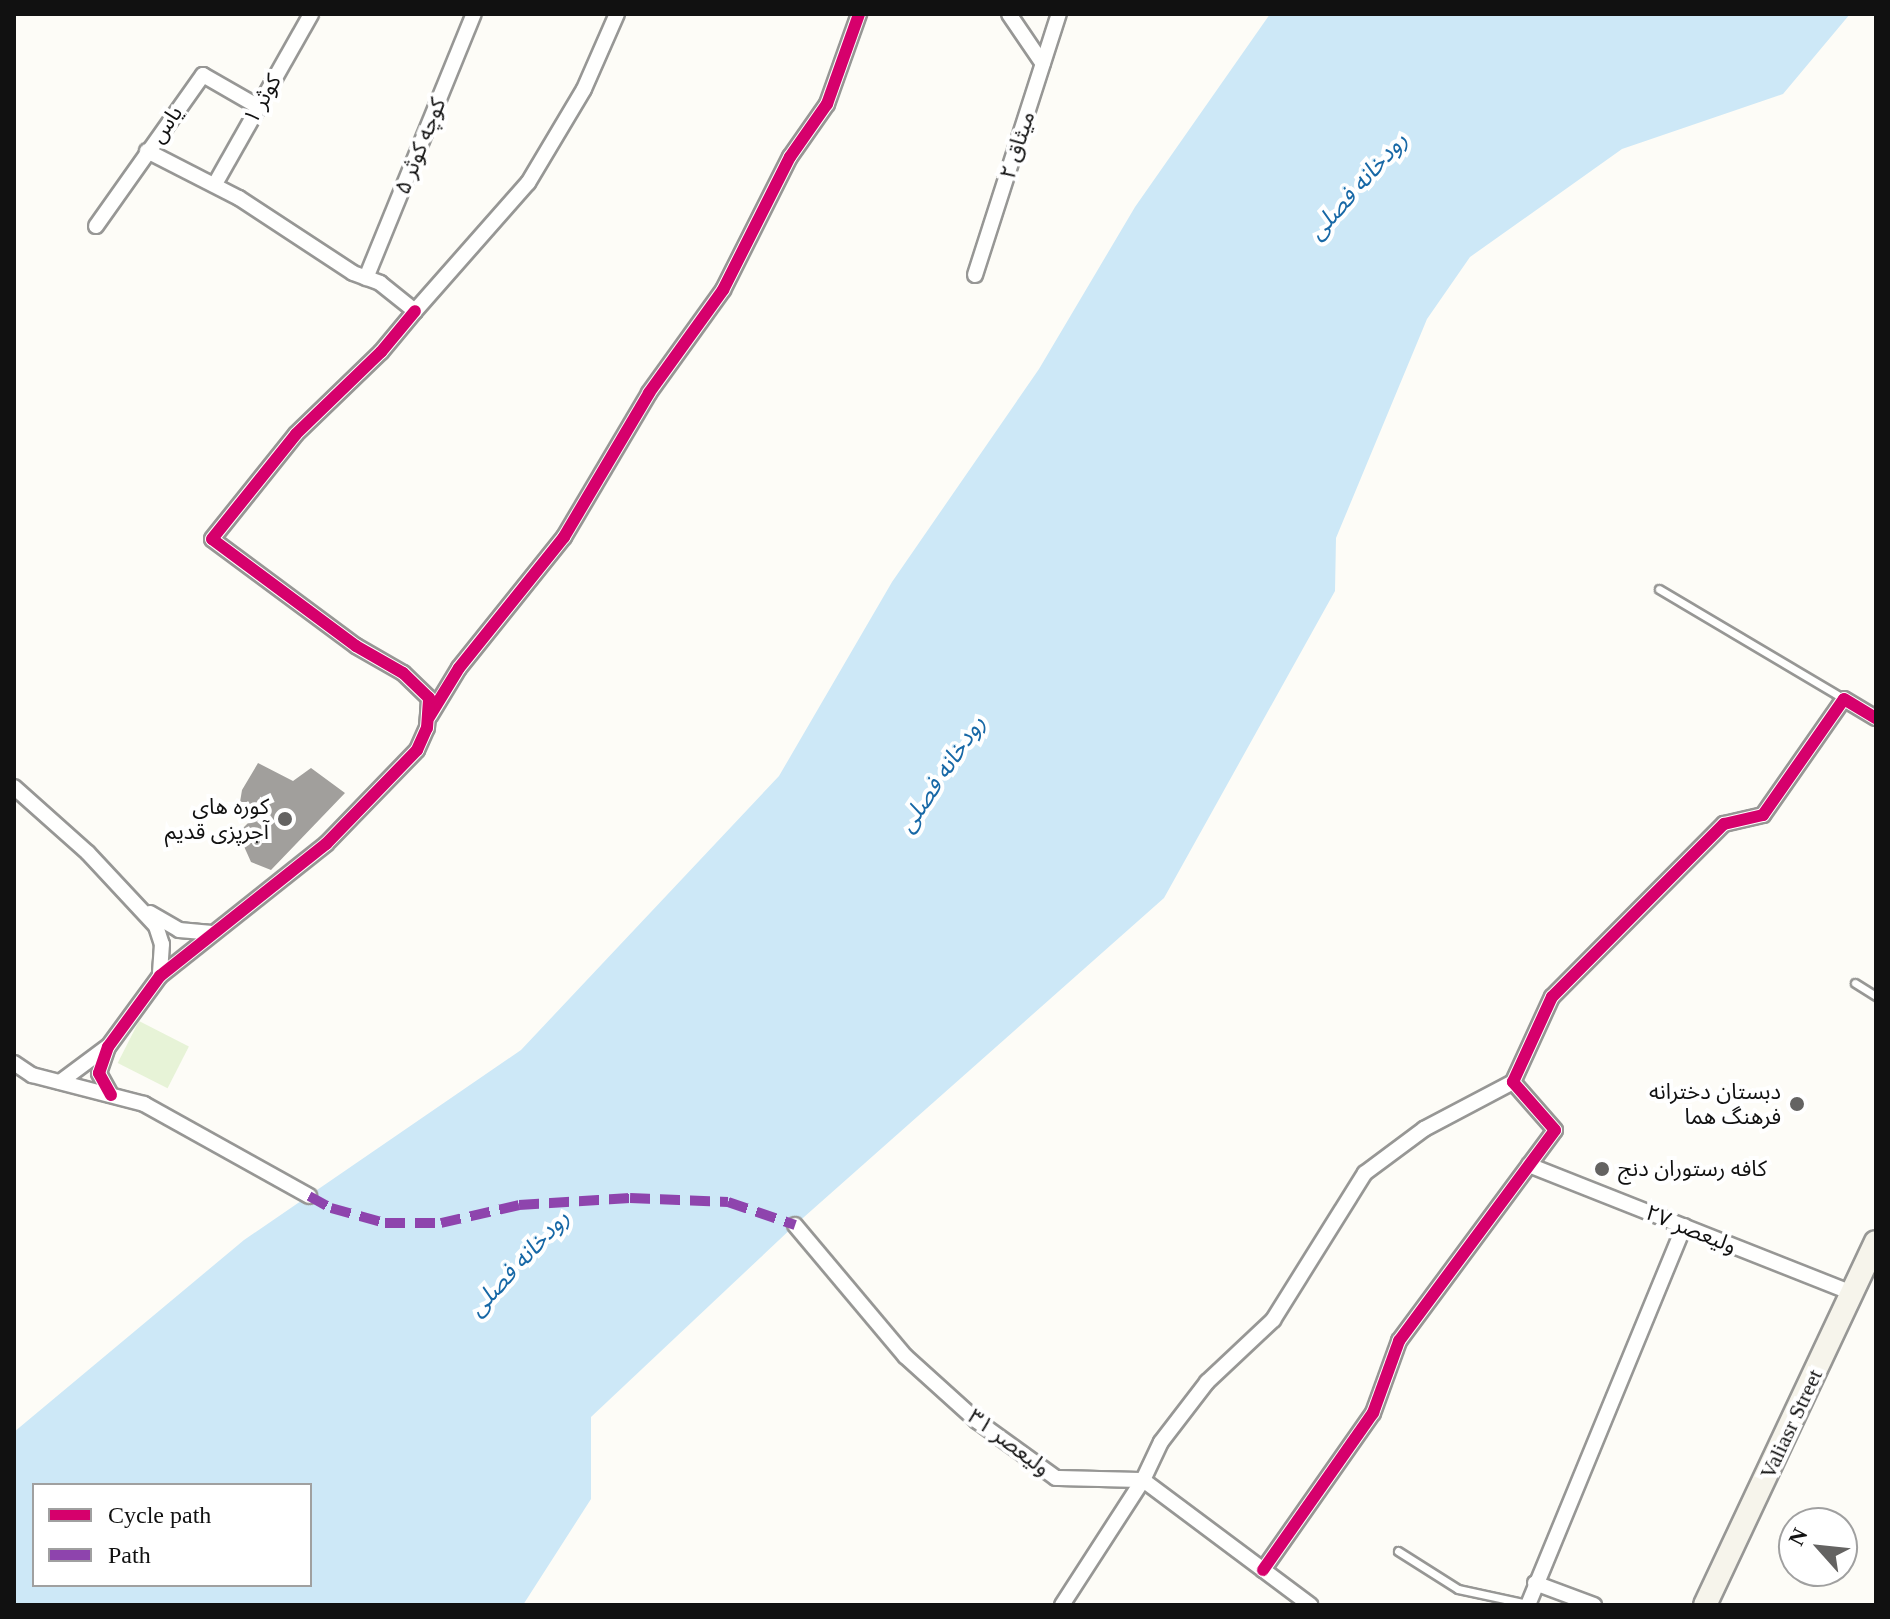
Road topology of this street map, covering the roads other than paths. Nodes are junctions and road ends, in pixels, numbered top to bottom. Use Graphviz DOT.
graph roads {
  1 [pos="311,14"];
  2 [pos="474,14"];
  3 [pos="617,14"];
  4 [pos="859,14"];
  5 [pos="1009,14"];
  6 [pos="1059,14"];
  7 [pos="1043,64"];
  8 [pos="257,106"];
  9 [pos="147,151"];
  10 [pos="215,184"];
  11 [pos="96,226"];
  12 [pos="975,275"];
  13 [pos="366,278"];
  14 [pos="415,311"];
  15 [pos="1659,589"];
  16 [pos="1844,699"];
  17 [pos="1876,718"];
  18 [pos="428,720"];
  19 [pos="14,787"];
  20 [pos="137,903"];
  21 [pos="212,933"];
  22 [pos="160,976"];
  23 [pos="1855,983"];
  24 [pos="1876,996"];
  25 [pos="108,1047"];
  26 [pos="14,1063"];
  27 [pos="60,1082"];
  28 [pos="1513,1082"];
  29 [pos="111,1095"];
  30 [pos="1529,1165"];
  31 [pos="309,1196"];
  32 [pos="795,1225"];
  33 [pos="1684,1226"];
  34 [pos="1876,1242"];
  35 [pos="1853,1293"];
  36 [pos="1143,1480"];
  37 [pos="1398,1551"];
  38 [pos="1263,1570"];
  39 [pos="1535,1583"];
  40 [pos="1062,1605"];
  41 [pos="1310,1605"];
  42 [pos="1528,1605"];
  43 [pos="1594,1605"];
  44 [pos="1705,1605"];
  1 -- 8 [label="street, کوثر ۱"];
  2 -- 13 [label="street, کوچه کوثر ۵"];
  3 -- 14 [label="street"];
  4 -- 18 [label="street"];
  5 -- 7 [label="street"];
  6 -- 7 [label="street, میثاق ۲"];
  7 -- 12 [label="street, میثاق ۲"];
  8 -- 9 [label="street, یاس"];
  8 -- 10 [label="street, کوثر ۱"];
  9 -- 10 [label="street"];
  9 -- 11 [label="street, یاس"];
  10 -- 13 [label="street"];
  13 -- 14 [label="street"];
  14 -- 18 [label="street"];
  15 -- 16 [label="lane"];
  16 -- 17 [label="street"];
  16 -- 28 [label="street"];
  18 -- 21 [label="street"];
  19 -- 20 [label="street"];
  20 -- 21 [label="street"];
  20 -- 22 [label="street"];
  21 -- 22 [label="street"];
  22 -- 25 [label="street"];
  23 -- 24 [label="lane"];
  25 -- 27 [label="street"];
  25 -- 29 [label="street"];
  26 -- 27 [label="street"];
  27 -- 29 [label="street"];
  28 -- 30 [label="street"];
  28 -- 36 [label="street"];
  29 -- 31 [label="street"];
  30 -- 33 [label="street, ولیعصر ۲۷"];
  30 -- 38 [label="street"];
  32 -- 36 [label="street, ولیعصر ۳۱"];
  33 -- 35 [label="street, ولیعصر ۲۷"];
  33 -- 39 [label="street"];
  34 -- 35 [label="main road, Valiasr Street"];
  35 -- 44 [label="main road, Valiasr Street"];
  36 -- 38 [label="street"];
  36 -- 40 [label="street"];
  37 -- 42 [label="lane"];
  38 -- 41 [label="street"];
  39 -- 42 [label="street"];
  39 -- 43 [label="street"];
}
